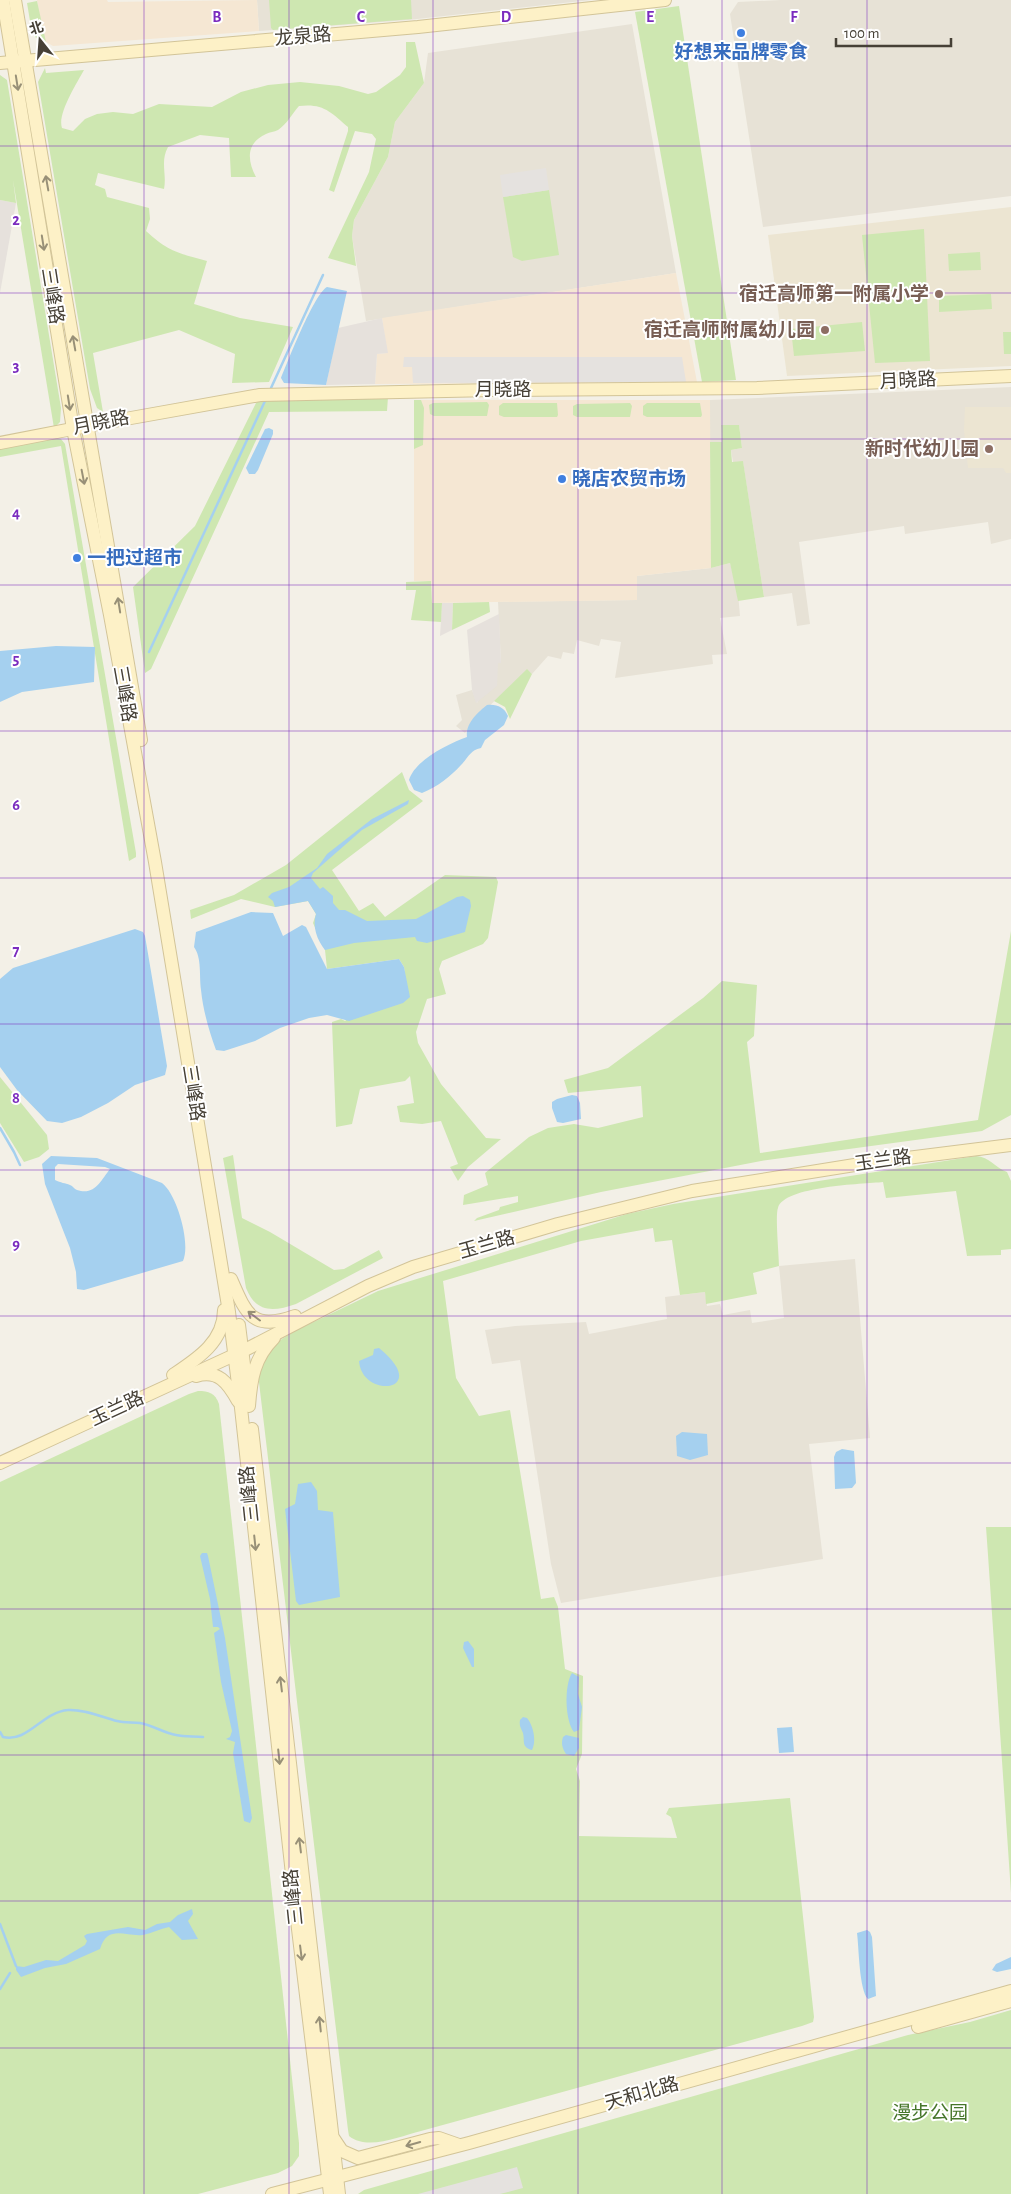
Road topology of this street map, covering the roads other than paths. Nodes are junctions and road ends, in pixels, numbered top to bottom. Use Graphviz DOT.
graph roads {
  1 [pos="4,0"];
  2 [pos="15,0"];
  3 [pos="665,0"];
  4 [pos="13,62"];
  5 [pos="1011,376"];
  6 [pos="89,425"];
  7 [pos="73,429"];
  8 [pos="0,444"];
  9 [pos="1011,1137"];
  10 [pos="1011,1145"];
  11 [pos="227,1281"];
  12 [pos="297,1320"];
  13 [pos="238,1349"];
  14 [pos="174,1378"];
  15 [pos="245,1407"];
  16 [pos="0,1455"];
  17 [pos="0,1464"];
  18 [pos="1011,1992"];
  19 [pos="1011,2001"];
  20 [pos="332,2137"];
  21 [pos="459,2145"];
  22 [pos="334,2186"];
  23 [pos="272,2194"];
  24 [pos="302,2194"];
  1 -- 4 [label="street, 三峰路"];
  2 -- 4 [label="street, 三峰路"];
  3 -- 4 [label="street, 龙泉路"];
  6 -- 4 [label="street, 三峰路, one-way"];
  4 -- 7 [label="street, 三峰路, one-way"];
  5 -- 6 [label="street, 月晓路"];
  6 -- 7 [label="street, 月晓路"];
  11 -- 6 [label="street, 三峰路, one-way"];
  7 -- 8 [label="street, 月晓路"];
  7 -- 11 [label="street, 三峰路, one-way"];
  9 -- 12 [label="street, 玉兰路"];
  10 -- 12 [label="street, 玉兰路"];
  12 -- 11 [label="street, one-way"];
  11 -- 13 [label="street, 三峰路"];
  11 -- 14 [label="street"];
  12 -- 13 [label="street, 玉兰路"];
  12 -- 15 [label="street"];
  13 -- 14 [label="street, 玉兰路"];
  13 -- 15 [label="street, 三峰路"];
  14 -- 15 [label="street"];
  14 -- 16 [label="street, 玉兰路"];
  14 -- 17 [label="street, 玉兰路"];
  20 -- 15 [label="street, 三峰路, one-way"];
  15 -- 22 [label="street, 三峰路, one-way"];
  18 -- 21 [label="street, 天和北路"];
  19 -- 22 [label="street, 天和北路"];
  21 -- 20 [label="street, one-way"];
  20 -- 22 [label="street, 三峰路"];
  21 -- 22 [label="street, 天和北路"];
  22 -- 23 [label="street, 天和北路"];
  22 -- 24 [label="street, 天和北路"];
}
